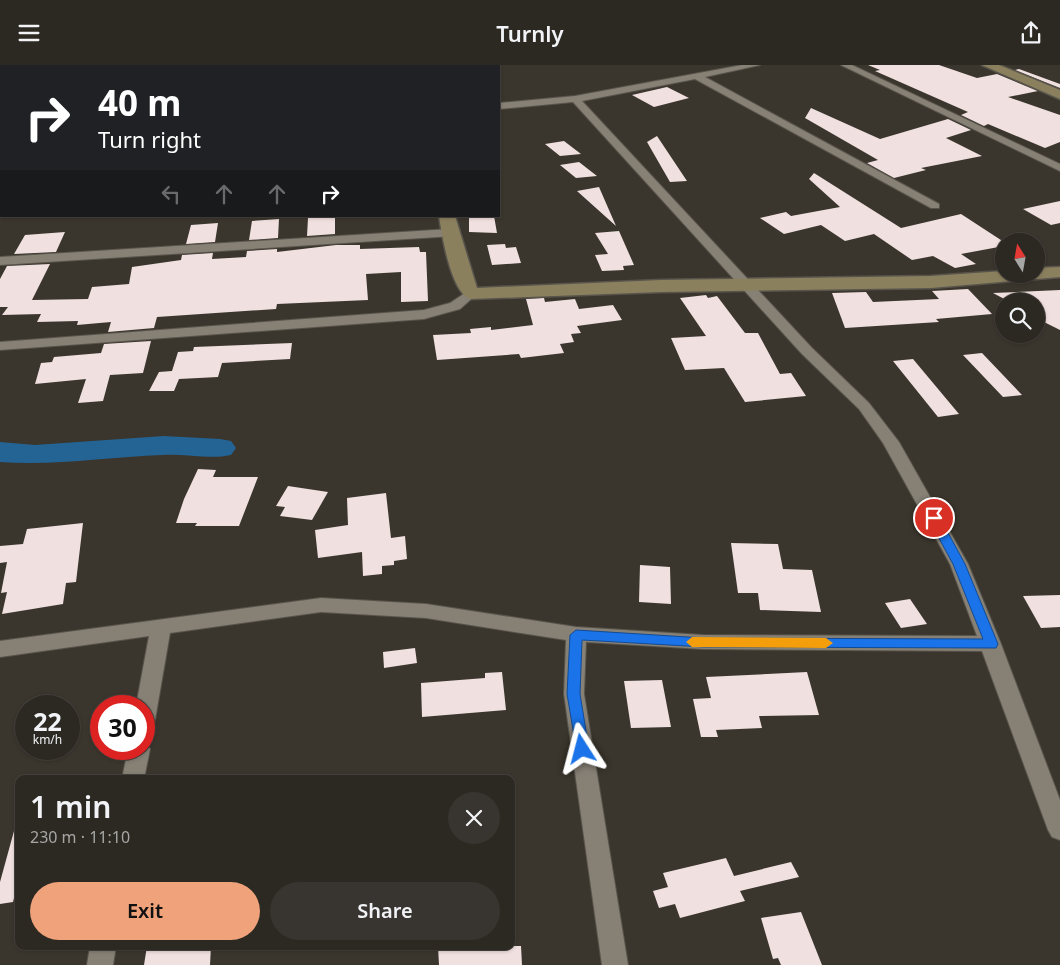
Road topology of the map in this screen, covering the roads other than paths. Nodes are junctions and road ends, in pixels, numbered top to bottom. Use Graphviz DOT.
graph roads {
  1 [pos="756,65"];
  2 [pos="845,65"];
  3 [pos="988,65"];
  4 [pos="698,77"];
  5 [pos="1060,95"];
  6 [pos="575,99"];
  7 [pos="500,106"];
  8 [pos="1060,168"];
  9 [pos="935,206"];
  10 [pos="448,225"];
  11 [pos="0,261"];
  12 [pos="1058,274"];
  13 [pos="746,285"];
  14 [pos="471,293"];
  15 [pos="0,346"];
  16 [pos="161,626"];
  17 [pos="576,635"];
  18 [pos="991,644"];
  19 [pos="0,649"];
  20 [pos="149,695"];
  21 [pos="137,760"];
  22 [pos="134,775"];
  23 [pos="1060,830"];
  24 [pos="102,950"];
  25 [pos="100,965"];
  26 [pos="615,965"];
  1 -- 4 [label="street"];
  2 -- 8 [label="street"];
  3 -- 5 [label="street"];
  4 -- 6 [label="street"];
  4 -- 9 [label="street"];
  6 -- 7 [label="street"];
  6 -- 13 [label="street"];
  10 -- 11 [label="street"];
  10 -- 14 [label="street"];
  12 -- 13 [label="street"];
  13 -- 14 [label="street"];
  13 -- 18 [label="street"];
  14 -- 15 [label="street"];
  16 -- 17 [label="street"];
  16 -- 19 [label="street"];
  16 -- 20 [label="street"];
  17 -- 18 [label="street"];
  17 -- 26 [label="street"];
  18 -- 23 [label="street"];
  21 -- 22 [label="street"];
  24 -- 25 [label="street"];
}
